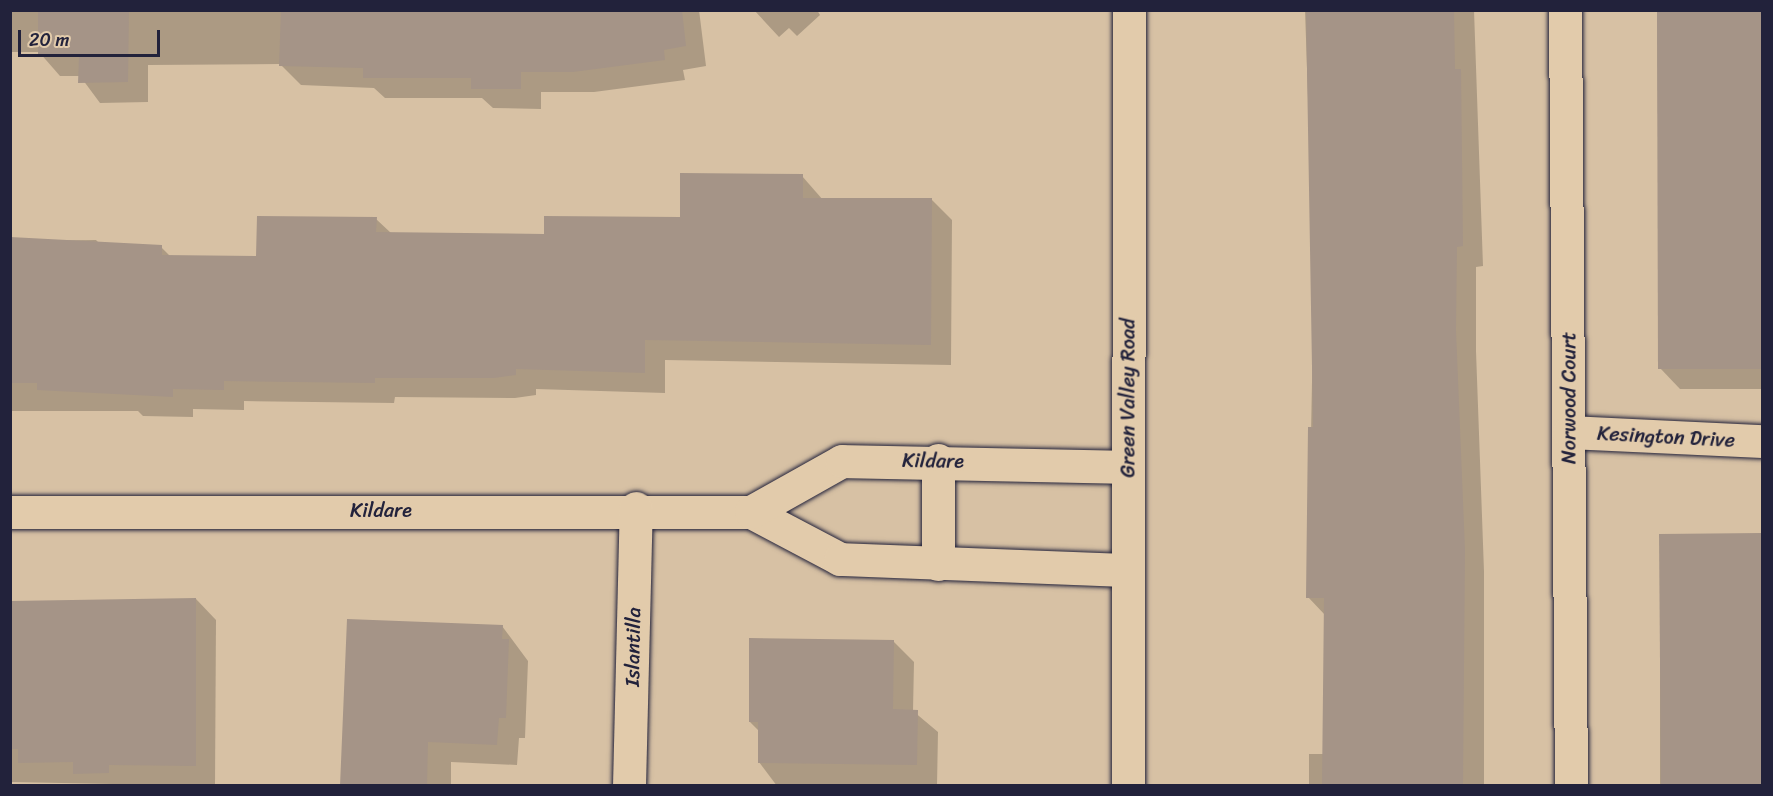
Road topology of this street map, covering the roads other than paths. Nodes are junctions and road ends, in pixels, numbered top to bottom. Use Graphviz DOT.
graph roads {
  1 [pos="1129,10"];
  2 [pos="1565,10"];
  3 [pos="1569,432"];
  4 [pos="1762,441"];
  5 [pos="938,460"];
  6 [pos="1128,467"];
  7 [pos="636,508"];
  8 [pos="10,512"];
  9 [pos="751,512"];
  10 [pos="938,564"];
  11 [pos="1128,570"];
  12 [pos="629,786"];
  13 [pos="1128,786"];
  14 [pos="1571,786"];
  1 -- 6 [label="street, Green Valley Road"];
  2 -- 3 [label="street, Norwood Court"];
  3 -- 4 [label="street, Kesington Drive"];
  3 -- 14 [label="street, Norwood Court"];
  5 -- 6 [label="street, Kildare"];
  5 -- 9 [label="street, Kildare"];
  5 -- 10 [label="street"];
  6 -- 11 [label="street, Green Valley Road"];
  7 -- 8 [label="street, Kildare"];
  7 -- 9 [label="street, Kildare"];
  7 -- 12 [label="street, Islantilla"];
  9 -- 10 [label="street, Kildare"];
  10 -- 11 [label="street, Kildare"];
  11 -- 13 [label="street, Green Valley Road"];
}
